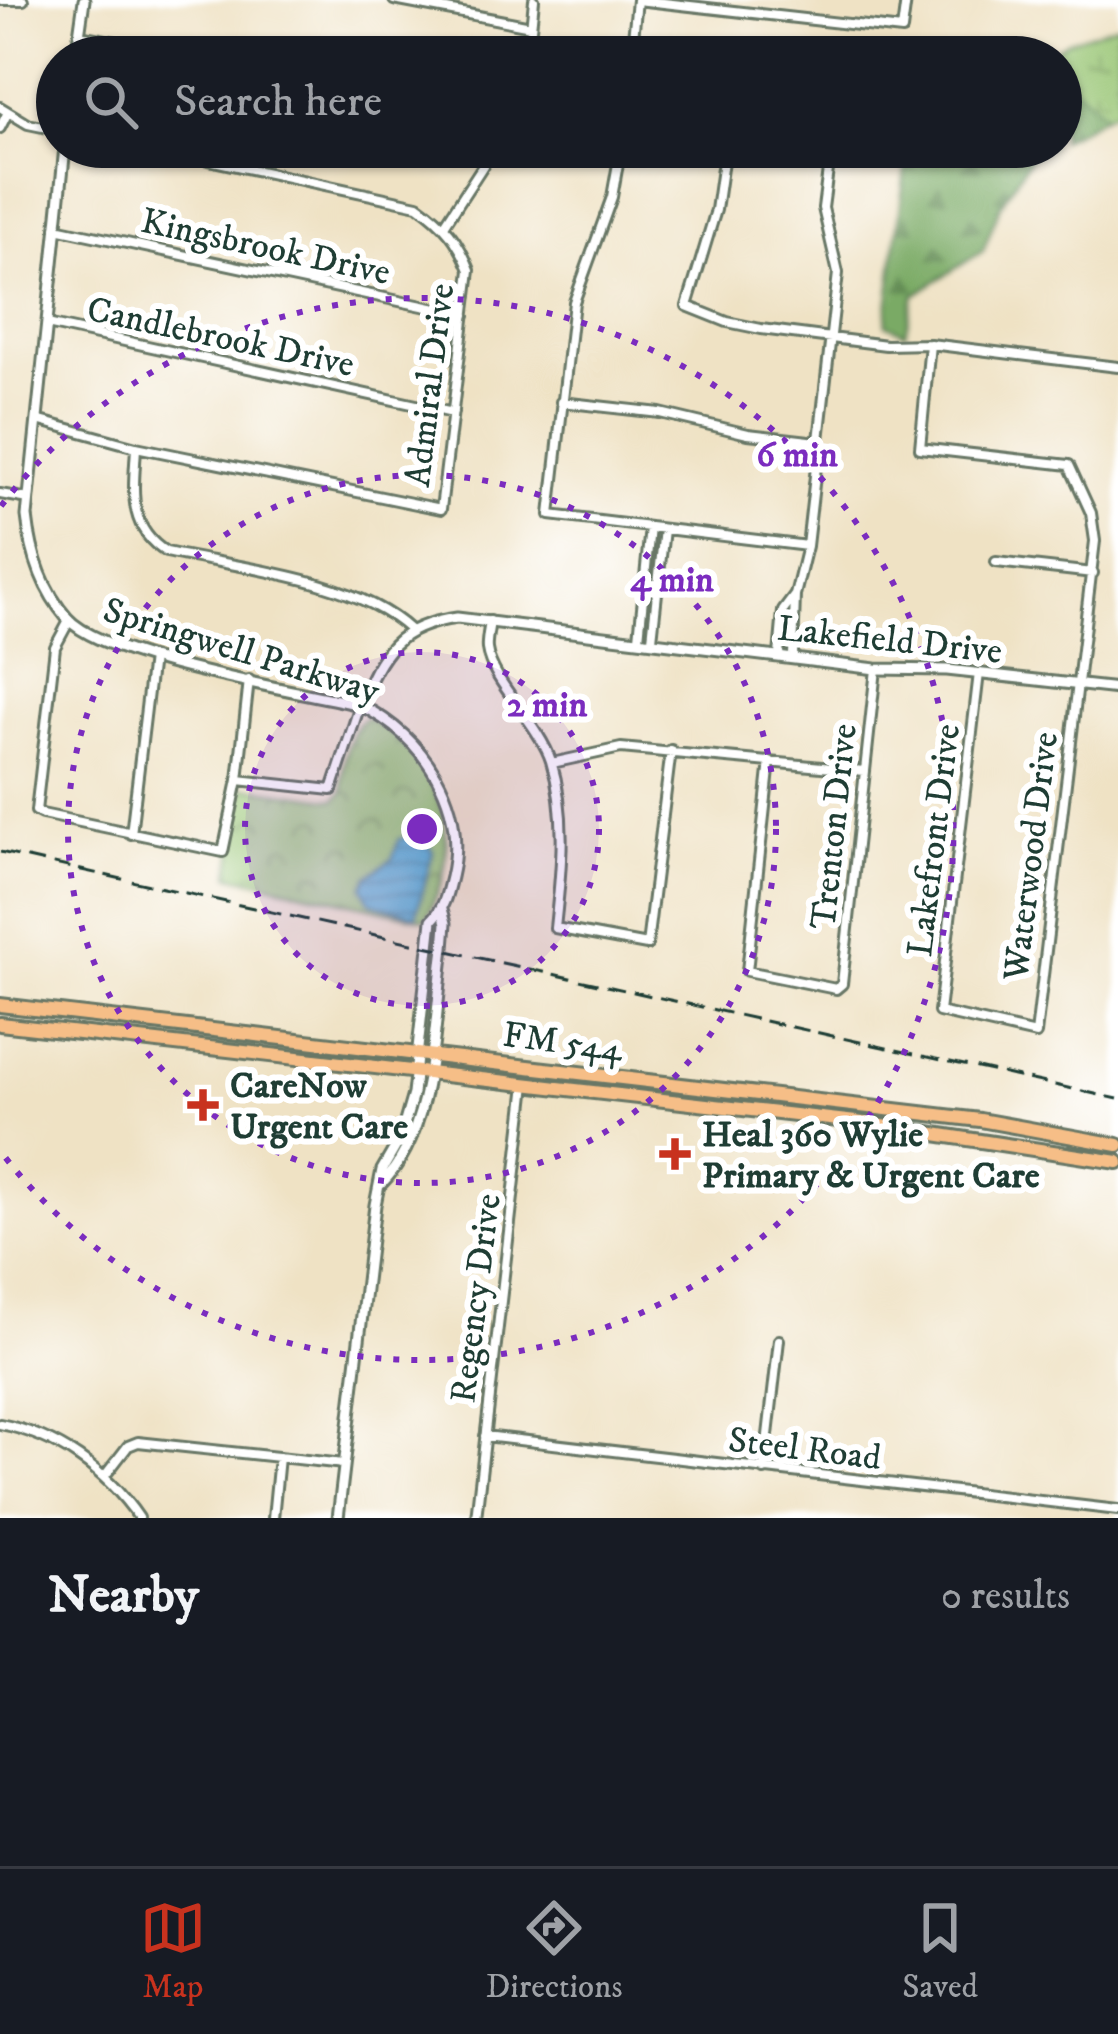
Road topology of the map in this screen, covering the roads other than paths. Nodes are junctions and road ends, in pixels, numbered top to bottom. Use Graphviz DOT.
graph roads {
  1 [pos="0,0"];
  2 [pos="84,0"];
  3 [pos="394,0"];
  4 [pos="534,0"];
  5 [pos="637,0"];
  6 [pos="906,0"];
  7 [pos="18,1"];
  8 [pos="531,26"];
  9 [pos="80,35"];
  10 [pos="89,36"];
  11 [pos="530,36"];
  12 [pos="633,36"];
  13 [pos="4,110"];
  14 [pos="36,126"];
  15 [pos="0,128"];
  16 [pos="63,168"];
  17 [pos="246,168"];
  18 [pos="481,168"];
  19 [pos="617,168"];
  20 [pos="722,168"];
  21 [pos="829,168"];
  22 [pos="445,224"];
  23 [pos="56,228"];
  24 [pos="465,315"];
  25 [pos="47,324"];
  26 [pos="830,336"];
  27 [pos="930,344"];
  28 [pos="1118,367"];
  29 [pos="561,402"];
  30 [pos="453,413"];
  31 [pos="37,420"];
  32 [pos="818,442"];
  33 [pos="136,447"];
  34 [pos="0,494"];
  35 [pos="29,499"];
  36 [pos="650,526"];
  37 [pos="664,529"];
  38 [pos="807,546"];
  39 [pos="996,562"];
  40 [pos="1093,573"];
  41 [pos="795,595"];
  42 [pos="490,620"];
  43 [pos="69,621"];
  44 [pos="410,630"];
  45 [pos="639,638"];
  46 [pos="652,639"];
  47 [pos="778,655"];
  48 [pos="793,656"];
  49 [pos="152,658"];
  50 [pos="876,669"];
  51 [pos="980,673"];
  52 [pos="249,680"];
  53 [pos="1076,684"];
  54 [pos="1118,689"];
  55 [pos="360,705"];
  56 [pos="671,750"];
  57 [pos="770,761"];
  58 [pos="552,763"];
  59 [pos="864,771"];
  60 [pos="238,780"];
  61 [pos="131,834"];
  62 [pos="442,909"];
  63 [pos="426,968"];
  64 [pos="441,969"];
  65 [pos="0,1006"];
  66 [pos="71,1013"];
  67 [pos="0,1024"];
  68 [pos="69,1032"];
  69 [pos="245,1033"];
  70 [pos="1036,1034"];
  71 [pos="243,1052"];
  72 [pos="423,1053"];
  73 [pos="421,1071"];
  74 [pos="628,1077"];
  75 [pos="526,1084"];
  76 [pos="626,1096"];
  77 [pos="832,1102"];
  78 [pos="766,1112"];
  79 [pos="1118,1145"];
  80 [pos="1118,1162"];
  81 [pos="779,1340"];
  82 [pos="0,1424"];
  83 [pos="485,1436"];
  84 [pos="279,1457"];
  85 [pos="344,1464"];
  86 [pos="764,1469"];
  87 [pos="104,1477"];
  88 [pos="1118,1510"];
  89 [pos="139,1518"];
  90 [pos="273,1518"];
  91 [pos="338,1518"];
  92 [pos="476,1518"];
  1 -- 7 [label="street"];
  2 -- 9 [label="street"];
  3 -- 8 [label="street"];
  4 -- 8 [label="street"];
  5 -- 6 [label="street"];
  5 -- 12 [label="street"];
  8 -- 11 [label="street"];
  9 -- 10 [label="street"];
  13 -- 14 [label="street"];
  13 -- 15 [label="street"];
  16 -- 23 [label="street, Springwell Parkway"];
  17 -- 22 [label="street"];
  18 -- 22 [label="street"];
  19 -- 29 [label="street"];
  20 -- 26 [label="street"];
  21 -- 26 [label="street"];
  22 -- 24 [label="street, Admiral Drive"];
  23 -- 24 [label="street, Kingsbrook Drive"];
  23 -- 25 [label="street, Springwell Parkway"];
  24 -- 30 [label="street, Admiral Drive"];
  25 -- 30 [label="street, Candlebrook Drive"];
  25 -- 31 [label="street, Springwell Parkway"];
  26 -- 27 [label="street"];
  26 -- 32 [label="street"];
  27 -- 28 [label="street"];
  27 -- 40 [label="street, Waterwood Drive"];
  29 -- 32 [label="street"];
  29 -- 36 [label="street"];
  30 -- 33 [label="street, Admiral Drive"];
  31 -- 33 [label="street"];
  31 -- 35 [label="street, Springwell Parkway"];
  32 -- 38 [label="street"];
  33 -- 44 [label="street"];
  34 -- 35 [label="street"];
  35 -- 43 [label="street, Springwell Parkway"];
  36 -- 37 [label="street"];
  36 -- 45 [label="street"];
  37 -- 38 [label="street"];
  37 -- 46 [label="street"];
  38 -- 41 [label="street"];
  39 -- 40 [label="street"];
  40 -- 53 [label="street, Waterwood Drive"];
  41 -- 47 [label="street"];
  41 -- 48 [label="street"];
  42 -- 44 [label="street, Lakefield Drive"];
  42 -- 45 [label="street, Lakefield Drive"];
  42 -- 58 [label="street"];
  43 -- 49 [label="street, Springwell Parkway"];
  43 -- 61 [label="street"];
  44 -- 55 [label="street"];
  45 -- 46 [label="street, Lakefield Drive"];
  46 -- 47 [label="street, Lakefield Drive"];
  47 -- 48 [label="street, Lakefield Drive"];
  48 -- 50 [label="street, Lakefield Drive"];
  49 -- 52 [label="street, Springwell Parkway"];
  49 -- 61 [label="street"];
  50 -- 51 [label="street, Lakefield Drive"];
  50 -- 59 [label="street, Trenton Drive"];
  51 -- 53 [label="street, Lakefield Drive"];
  51 -- 70 [label="street, Lakefront Drive"];
  52 -- 55 [label="street, Springwell Parkway"];
  52 -- 60 [label="street"];
  53 -- 54 [label="street, Lakefield Drive"];
  53 -- 70 [label="street, Waterwood Drive"];
  55 -- 60 [label="street"];
  55 -- 62 [label="street, Springwell Parkway"];
  56 -- 57 [label="street"];
  56 -- 58 [label="street"];
  56 -- 58 [label="street"];
  57 -- 59 [label="street"];
  57 -- 59 [label="street, Trenton Drive"];
  60 -- 61 [label="street"];
  62 -- 63 [label="street, Springwell Parkway"];
  62 -- 64 [label="street, Springwell Parkway"];
  63 -- 64 [label="street"];
  63 -- 72 [label="street, Springwell Parkway"];
  64 -- 72 [label="street, Springwell Parkway"];
  65 -- 66 [label="main road, FM 544 / FM 544"];
  66 -- 68 [label="main road"];
  66 -- 69 [label="main road, FM 544 / FM 544"];
  67 -- 68 [label="main road, FM 544 / FM 544"];
  68 -- 71 [label="main road, FM 544 / FM 544"];
  69 -- 71 [label="main road"];
  69 -- 72 [label="main road, FM 544 / FM 544"];
  71 -- 73 [label="main road, FM 544 / FM 544"];
  72 -- 73 [label="street, Springwell Parkway"];
  72 -- 74 [label="main road, FM 544 / FM 544"];
  73 -- 75 [label="main road, FM 544 / FM 544"];
  73 -- 85 [label="street, Springwell Parkway"];
  74 -- 76 [label="main road"];
  74 -- 77 [label="main road, FM 544 / FM 544"];
  75 -- 76 [label="main road, FM 544 / FM 544"];
  75 -- 83 [label="street, Regency Drive"];
  76 -- 78 [label="main road, FM 544 / FM 544"];
  77 -- 78 [label="main road"];
  77 -- 79 [label="main road, FM 544 / FM 544"];
  78 -- 80 [label="main road, FM 544 / FM 544"];
  81 -- 86 [label="street"];
  82 -- 87 [label="street"];
  83 -- 86 [label="street, Steel Road"];
  83 -- 92 [label="street, Regency Drive"];
  84 -- 85 [label="street"];
  84 -- 87 [label="street"];
  84 -- 90 [label="street"];
  85 -- 91 [label="street, Springwell Parkway"];
  86 -- 88 [label="street, Steel Road"];
  87 -- 89 [label="street"];
}
